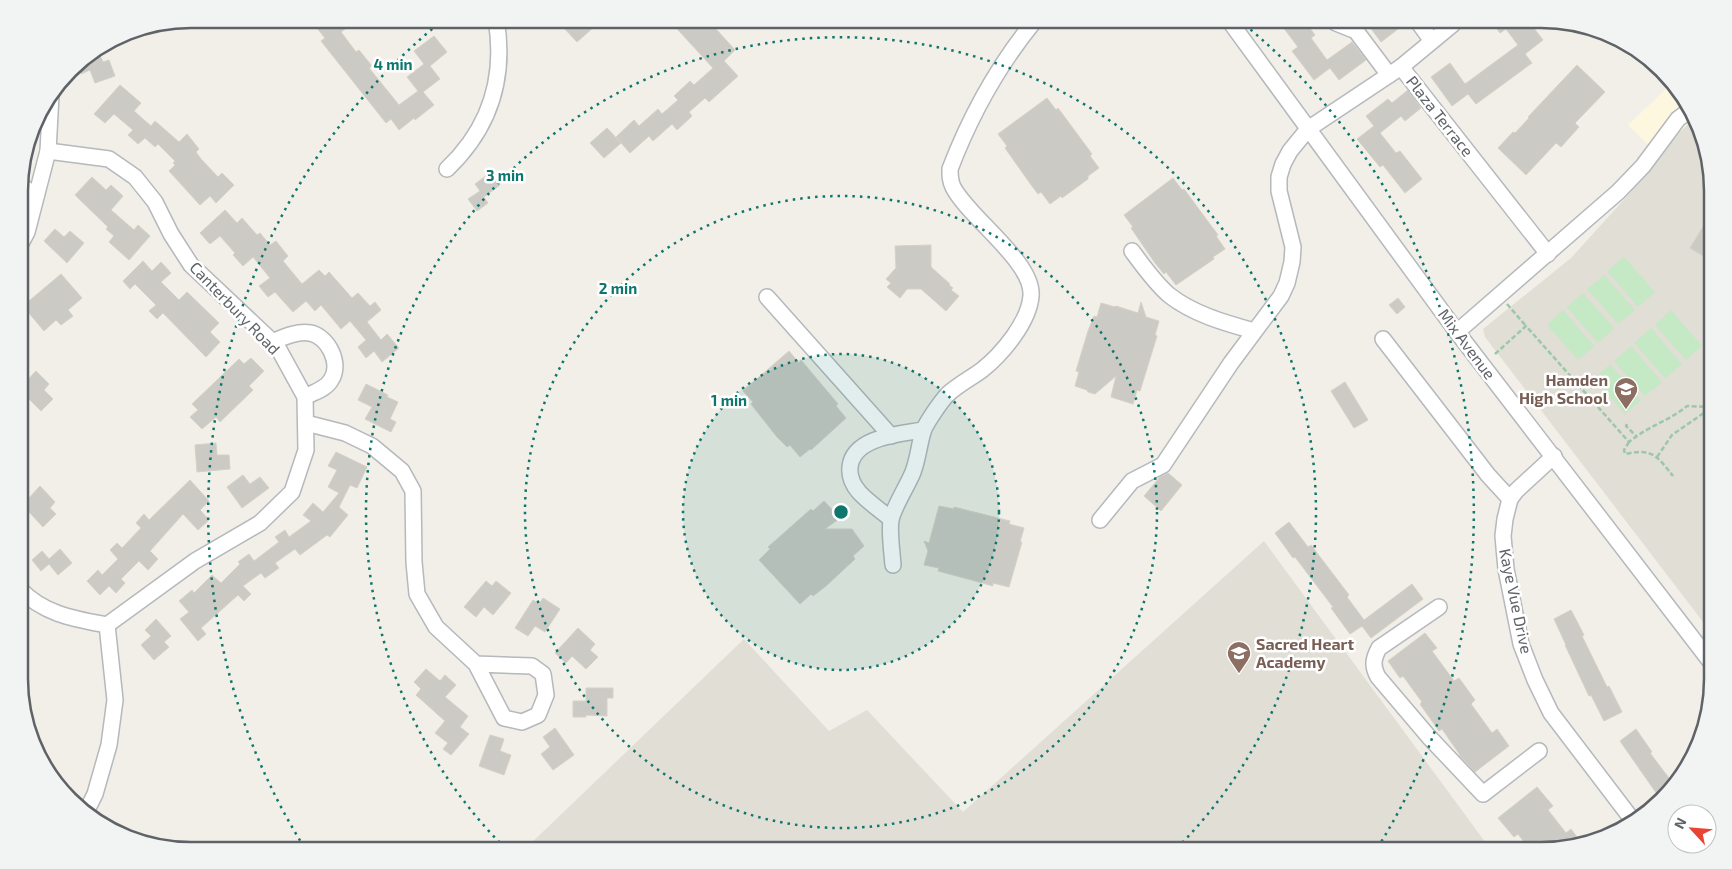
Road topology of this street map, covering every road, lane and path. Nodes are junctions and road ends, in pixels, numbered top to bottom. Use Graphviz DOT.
graph roads {
  1 [pos="498,28"];
  2 [pos="1029,28"];
  3 [pos="1235,28"];
  4 [pos="1348,28"];
  5 [pos="1423,28"];
  6 [pos="1447,28"];
  7 [pos="1432,41"];
  8 [pos="1395,71"];
  9 [pos="48,111"];
  10 [pos="1685,114"];
  11 [pos="1308,129"];
  12 [pos="48,151"];
  13 [pos="447,169"];
  14 [pos="28,190"];
  15 [pos="36,196"];
  16 [pos="28,228"];
  17 [pos="1132,251"];
  18 [pos="1548,254"];
  19 [pos="1500,296"];
  20 [pos="767,297"];
  21 [pos="1526,326"];
  22 [pos="1254,331"];
  23 [pos="1457,332"];
  24 [pos="1383,339"];
  25 [pos="272,342"];
  26 [pos="1495,354"];
  27 [pos="305,397"];
  28 [pos="1704,407"];
  29 [pos="1704,413"];
  30 [pos="306,422"];
  31 [pos="923,430"];
  32 [pos="1620,432"];
  33 [pos="891,436"];
  34 [pos="1636,436"];
  35 [pos="1630,442"];
  36 [pos="1554,456"];
  37 [pos="1657,457"];
  38 [pos="1673,476"];
  39 [pos="1510,499"];
  40 [pos="891,519"];
  41 [pos="1100,520"];
  42 [pos="893,565"];
  43 [pos="28,598"];
  44 [pos="1439,607"];
  45 [pos="107,625"];
  46 [pos="1704,649"];
  47 [pos="476,664"];
  48 [pos="1539,752"];
  49 [pos="89,806"];
  50 [pos="1629,816"];
  1 -- 13 [label="street"];
  2 -- 31 [label="street"];
  3 -- 11 [label="street, Mix Avenue"];
  4 -- 8 [label="street"];
  5 -- 7 [label="street"];
  6 -- 7 [label="street"];
  7 -- 8 [label="street"];
  8 -- 11 [label="street, Plaza Terrace"];
  8 -- 18 [label="street, Plaza Terrace"];
  9 -- 12 [label="street"];
  10 -- 18 [label="street"];
  11 -- 22 [label="street, Plaza Terrace"];
  11 -- 23 [label="street, Mix Avenue"];
  12 -- 15 [label="street"];
  12 -- 25 [label="street, Canterbury Road"];
  14 -- 15 [label="street"];
  15 -- 16 [label="street"];
  17 -- 22 [label="street"];
  18 -- 19 [label="street"];
  19 -- 21 [label="path"];
  19 -- 23 [label="street"];
  20 -- 33 [label="street"];
  21 -- 26 [label="path"];
  21 -- 32 [label="path"];
  22 -- 41 [label="street, Plaza Terrace"];
  23 -- 36 [label="street, Mix Avenue"];
  24 -- 39 [label="street"];
  25 -- 27 [label="street, Canterbury Road"];
  25 -- 27 [label="street"];
  27 -- 30 [label="street, Canterbury Road"];
  28 -- 34 [label="path"];
  29 -- 37 [label="path"];
  30 -- 45 [label="street, Canterbury Road"];
  30 -- 47 [label="street"];
  31 -- 33 [label="street"];
  31 -- 40 [label="street"];
  32 -- 34 [label="path"];
  32 -- 35 [label="path"];
  33 -- 40 [label="street"];
  34 -- 35 [label="path"];
  35 -- 37 [label="path"];
  36 -- 39 [label="street"];
  36 -- 46 [label="street, Mix Avenue"];
  37 -- 38 [label="path"];
  39 -- 50 [label="street, Kaye Vue Drive"];
  40 -- 42 [label="street"];
  43 -- 45 [label="street"];
  44 -- 48 [label="street"];
  45 -- 49 [label="street"];
  47 -- 47 [label="street"];
}
